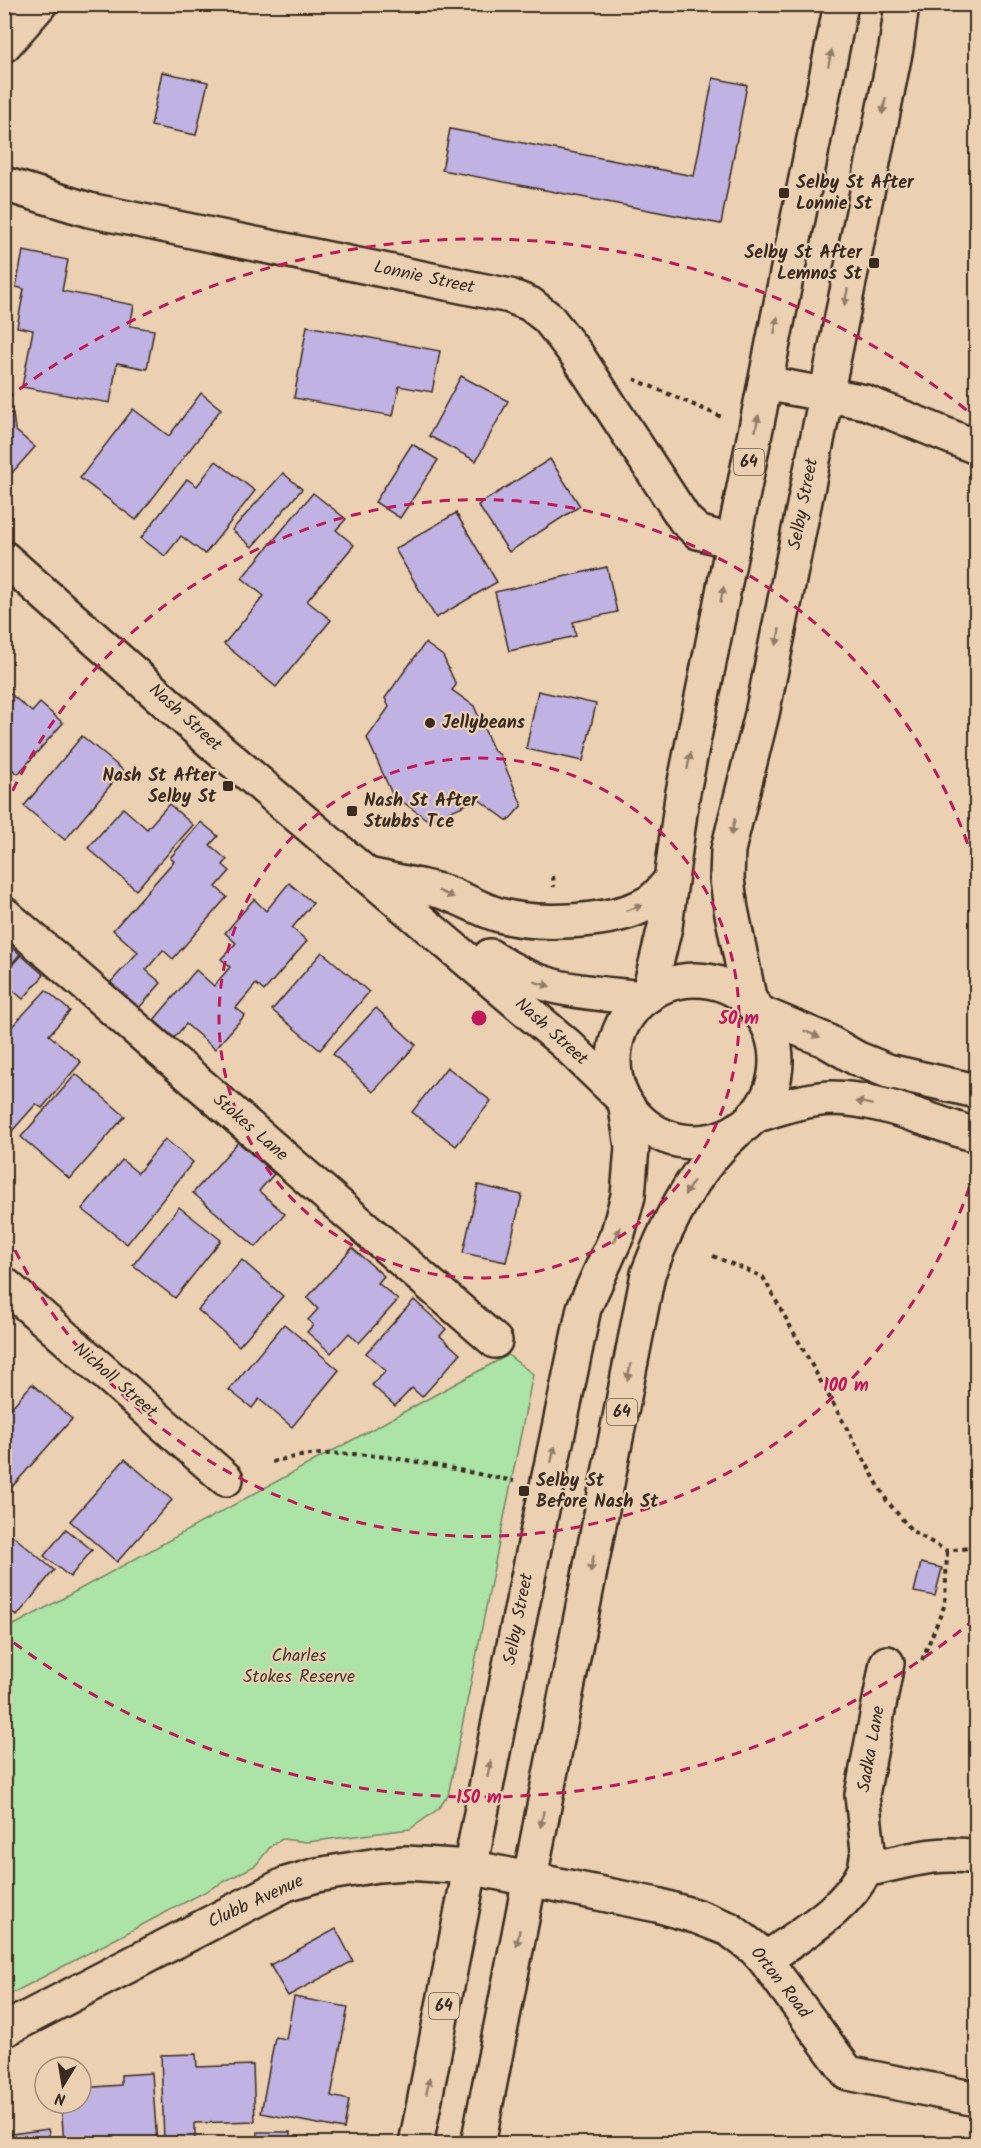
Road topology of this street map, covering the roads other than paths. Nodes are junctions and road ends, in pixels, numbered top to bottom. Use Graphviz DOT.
graph roads {
  1 [pos="40,4"];
  2 [pos="841,4"];
  3 [pos="902,4"];
  4 [pos="921,4"];
  5 [pos="4,45"];
  6 [pos="896,48"];
  7 [pos="4,184"];
  8 [pos="765,383"];
  9 [pos="826,394"];
  10 [pos="976,447"];
  11 [pos="733,542"];
  12 [pos="4,558"];
  13 [pos="369,875"];
  14 [pos="670,881"];
  15 [pos="4,914"];
  16 [pos="646,997"];
  17 [pos="754,1007"];
  18 [pos="976,1091"];
  19 [pos="624,1100"];
  20 [pos="747,1122"];
  21 [pos="976,1134"];
  22 [pos="4,1284"];
  23 [pos="495,1341"];
  24 [pos="226,1479"];
  25 [pos="887,1663"];
  26 [pos="976,1857"];
  27 [pos="470,1867"];
  28 [pos="866,1870"];
  29 [pos="530,1881"];
  30 [pos="765,1960"];
  31 [pos="4,2030"];
  32 [pos="976,2099"];
  33 [pos="416,2144"];
  34 [pos="478,2144"];
  1 -- 5 [label="main road"];
  8 -- 2 [label="main road, 64, one-way"];
  3 -- 6 [label="main road, Selby Street"];
  4 -- 6 [label="main road"];
  6 -- 9 [label="main road, Selby Street, one-way"];
  7 -- 11 [label="main road, Lonnie Street"];
  8 -- 9 [label="main road"];
  11 -- 8 [label="main road, 64, one-way"];
  9 -- 10 [label="main road"];
  9 -- 17 [label="main road, Selby Street, one-way"];
  14 -- 11 [label="main road, one-way"];
  12 -- 13 [label="main road, Nash Street / 64"];
  13 -- 14 [label="main road, one-way"];
  13 -- 16 [label="main road, Nash Street / 64, one-way"];
  13 -- 19 [label="main road, Nash Street / 64"];
  14 -- 16 [label="main road"];
  15 -- 23 [label="main road, Stokes Lane"];
  16 -- 17 [label="main road, 64"];
  16 -- 19 [label="main road, 64"];
  17 -- 18 [label="main road, one-way"];
  17 -- 20 [label="main road, 64"];
  19 -- 20 [label="main road, 64"];
  27 -- 19 [label="main road, Selby Street / 64, one-way"];
  21 -- 20 [label="main road, one-way"];
  20 -- 29 [label="main road, 64, one-way"];
  22 -- 24 [label="main road, Nicholl Street"];
  25 -- 28 [label="main road, Sadka Lane"];
  26 -- 28 [label="main road"];
  27 -- 29 [label="main road, Clubb Avenue"];
  27 -- 31 [label="main road, Clubb Avenue"];
  33 -- 27 [label="main road, Selby Street / 64, one-way"];
  28 -- 30 [label="main road"];
  29 -- 30 [label="main road, Orton Road"];
  29 -- 34 [label="main road, 64, one-way"];
  30 -- 32 [label="main road, Orton Road"];
}
